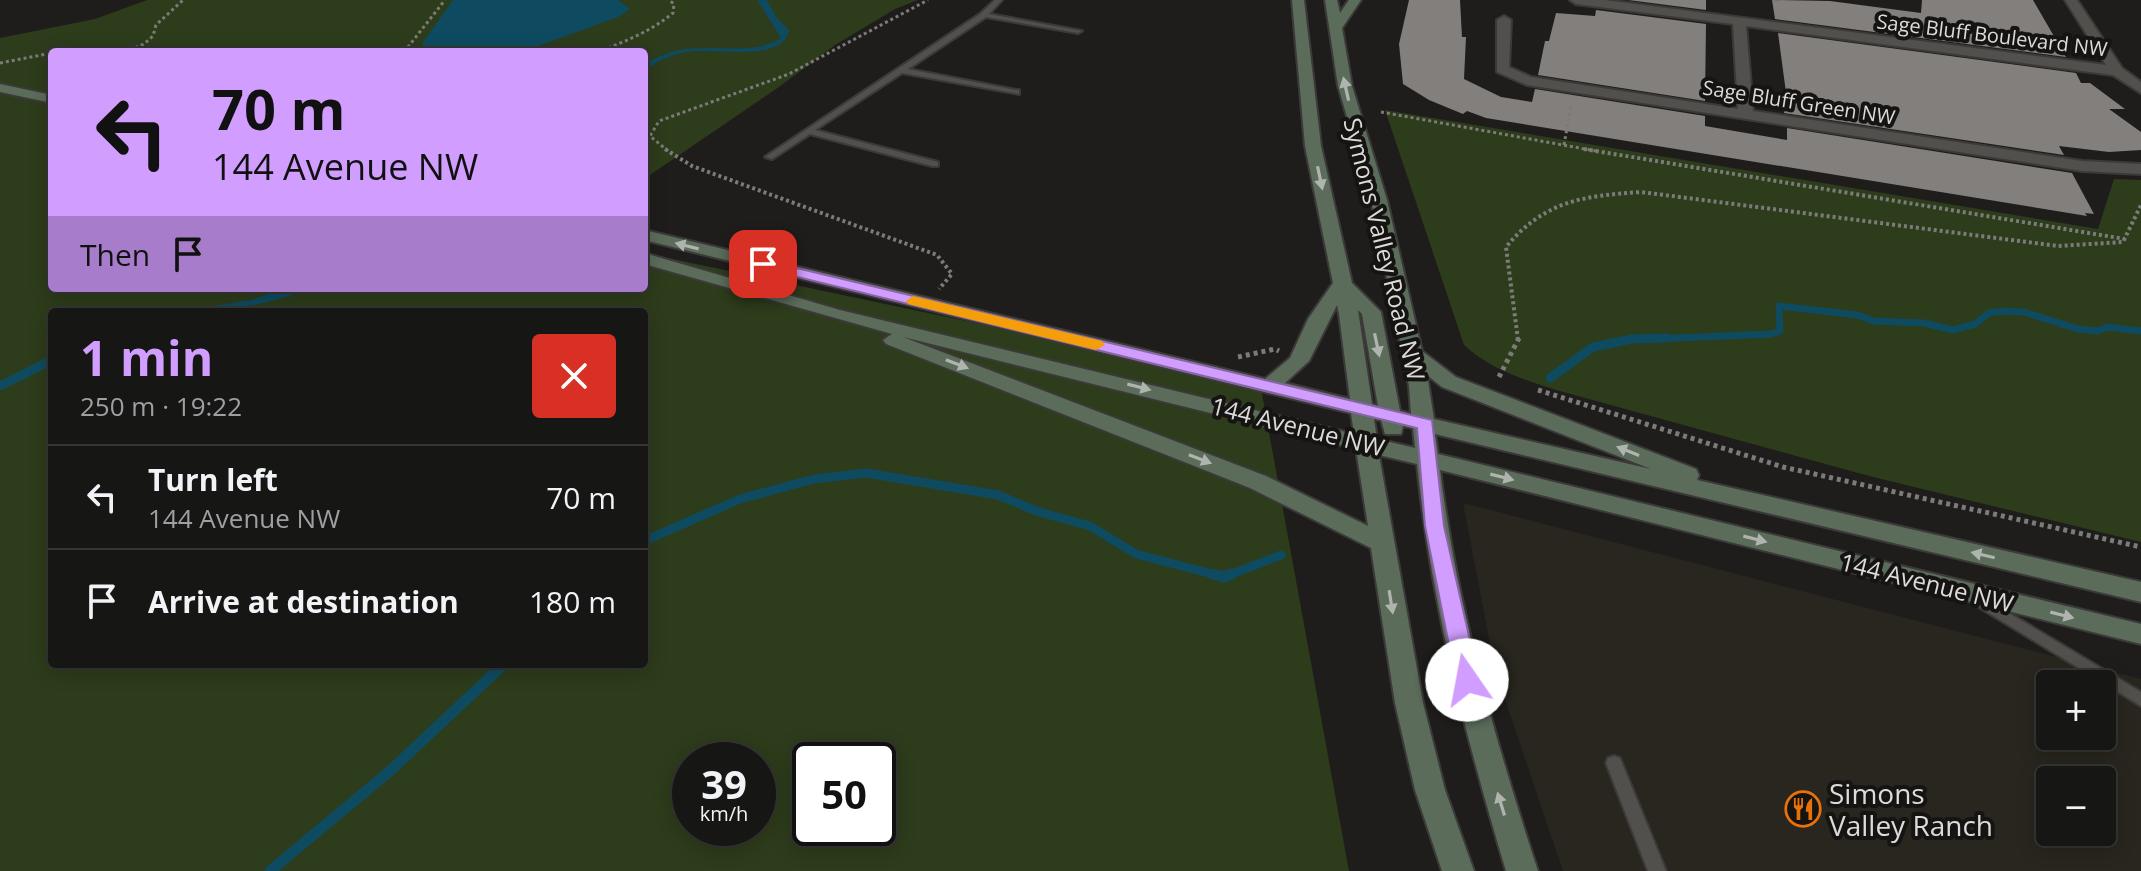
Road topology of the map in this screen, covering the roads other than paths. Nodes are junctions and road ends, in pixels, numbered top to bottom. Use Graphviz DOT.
graph roads {
  1 [pos="999,0"];
  2 [pos="1298,0"];
  3 [pos="1331,0"];
  4 [pos="1355,0"];
  5 [pos="1576,0"];
  6 [pos="2071,0"];
  7 [pos="984,15"];
  8 [pos="1504,20"];
  9 [pos="1739,22"];
  10 [pos="1335,29"];
  11 [pos="1078,31"];
  12 [pos="901,70"];
  13 [pos="2117,71"];
  14 [pos="0,88"];
  15 [pos="2141,89"];
  16 [pos="1016,92"];
  17 [pos="48,98"];
  18 [pos="1746,115"];
  19 [pos="809,131"];
  20 [pos="769,157"];
  21 [pos="935,164"];
  22 [pos="2141,169"];
  23 [pos="648,236"];
  24 [pos="648,259"];
  25 [pos="1342,284"];
  26 [pos="834,314"];
  27 [pos="1413,354"];
  28 [pos="1268,387"];
  29 [pos="1361,409"];
  30 [pos="1392,416"];
  31 [pos="1425,424"];
  32 [pos="1366,442"];
  33 [pos="1397,450"];
  34 [pos="1427,458"];
  35 [pos="1752,501"];
  36 [pos="1382,543"];
  37 [pos="1966,592"];
  38 [pos="2141,592"];
  39 [pos="2141,634"];
  40 [pos="2141,700"];
  41 [pos="1614,763"];
  42 [pos="1458,871"];
  43 [pos="1522,871"];
  44 [pos="1657,871"];
  1 -- 7 [label="lane"];
  2 -- 25 [label="main road, Symons Valley Road NW, one-way"];
  3 -- 10 [label="main road, Symons Valley Road NW"];
  4 -- 10 [label="main road"];
  5 -- 9 [label="street, Sage Bluff Boulevard NW"];
  6 -- 13 [label="street"];
  7 -- 11 [label="lane"];
  7 -- 12 [label="lane"];
  8 -- 18 [label="street, Sage Bluff Green NW"];
  9 -- 13 [label="street, Sage Bluff Boulevard NW"];
  9 -- 18 [label="street"];
  27 -- 10 [label="main road, Symons Valley Road NW, one-way"];
  12 -- 16 [label="lane"];
  12 -- 19 [label="lane"];
  13 -- 15 [label="street"];
  14 -- 17 [label="main road"];
  18 -- 22 [label="street, Sage Bluff Green NW"];
  19 -- 20 [label="lane"];
  19 -- 21 [label="lane"];
  28 -- 23 [label="main road, 144 Avenue NW, one-way"];
  24 -- 26 [label="main road, 144 Avenue NW"];
  25 -- 28 [label="main road"];
  25 -- 29 [label="main road, Symons Valley Road NW"];
  25 -- 30 [label="main road, one-way"];
  26 -- 32 [label="main road, 144 Avenue NW, one-way"];
  26 -- 36 [label="main road, one-way"];
  27 -- 31 [label="main road, Symons Valley Road NW"];
  35 -- 27 [label="main road, one-way"];
  28 -- 29 [label="main road, 144 Avenue NW"];
  29 -- 30 [label="main road, 144 Avenue NW"];
  29 -- 32 [label="main road, Symons Valley Road NW"];
  30 -- 31 [label="main road, 144 Avenue NW"];
  30 -- 33 [label="main road"];
  31 -- 34 [label="main road, Symons Valley Road NW"];
  31 -- 35 [label="main road, 144 Avenue NW"];
  32 -- 33 [label="main road, 144 Avenue NW"];
  32 -- 36 [label="main road, Symons Valley Road NW"];
  33 -- 34 [label="main road, 144 Avenue NW"];
  34 -- 37 [label="main road, 144 Avenue NW, one-way"];
  43 -- 34 [label="main road, Symons Valley Road NW, one-way"];
  38 -- 35 [label="main road, 144 Avenue NW, one-way"];
  36 -- 42 [label="main road, Symons Valley Road NW, one-way"];
  37 -- 39 [label="main road, 144 Avenue NW, one-way"];
  37 -- 40 [label="lane"];
  41 -- 44 [label="lane"];
}
